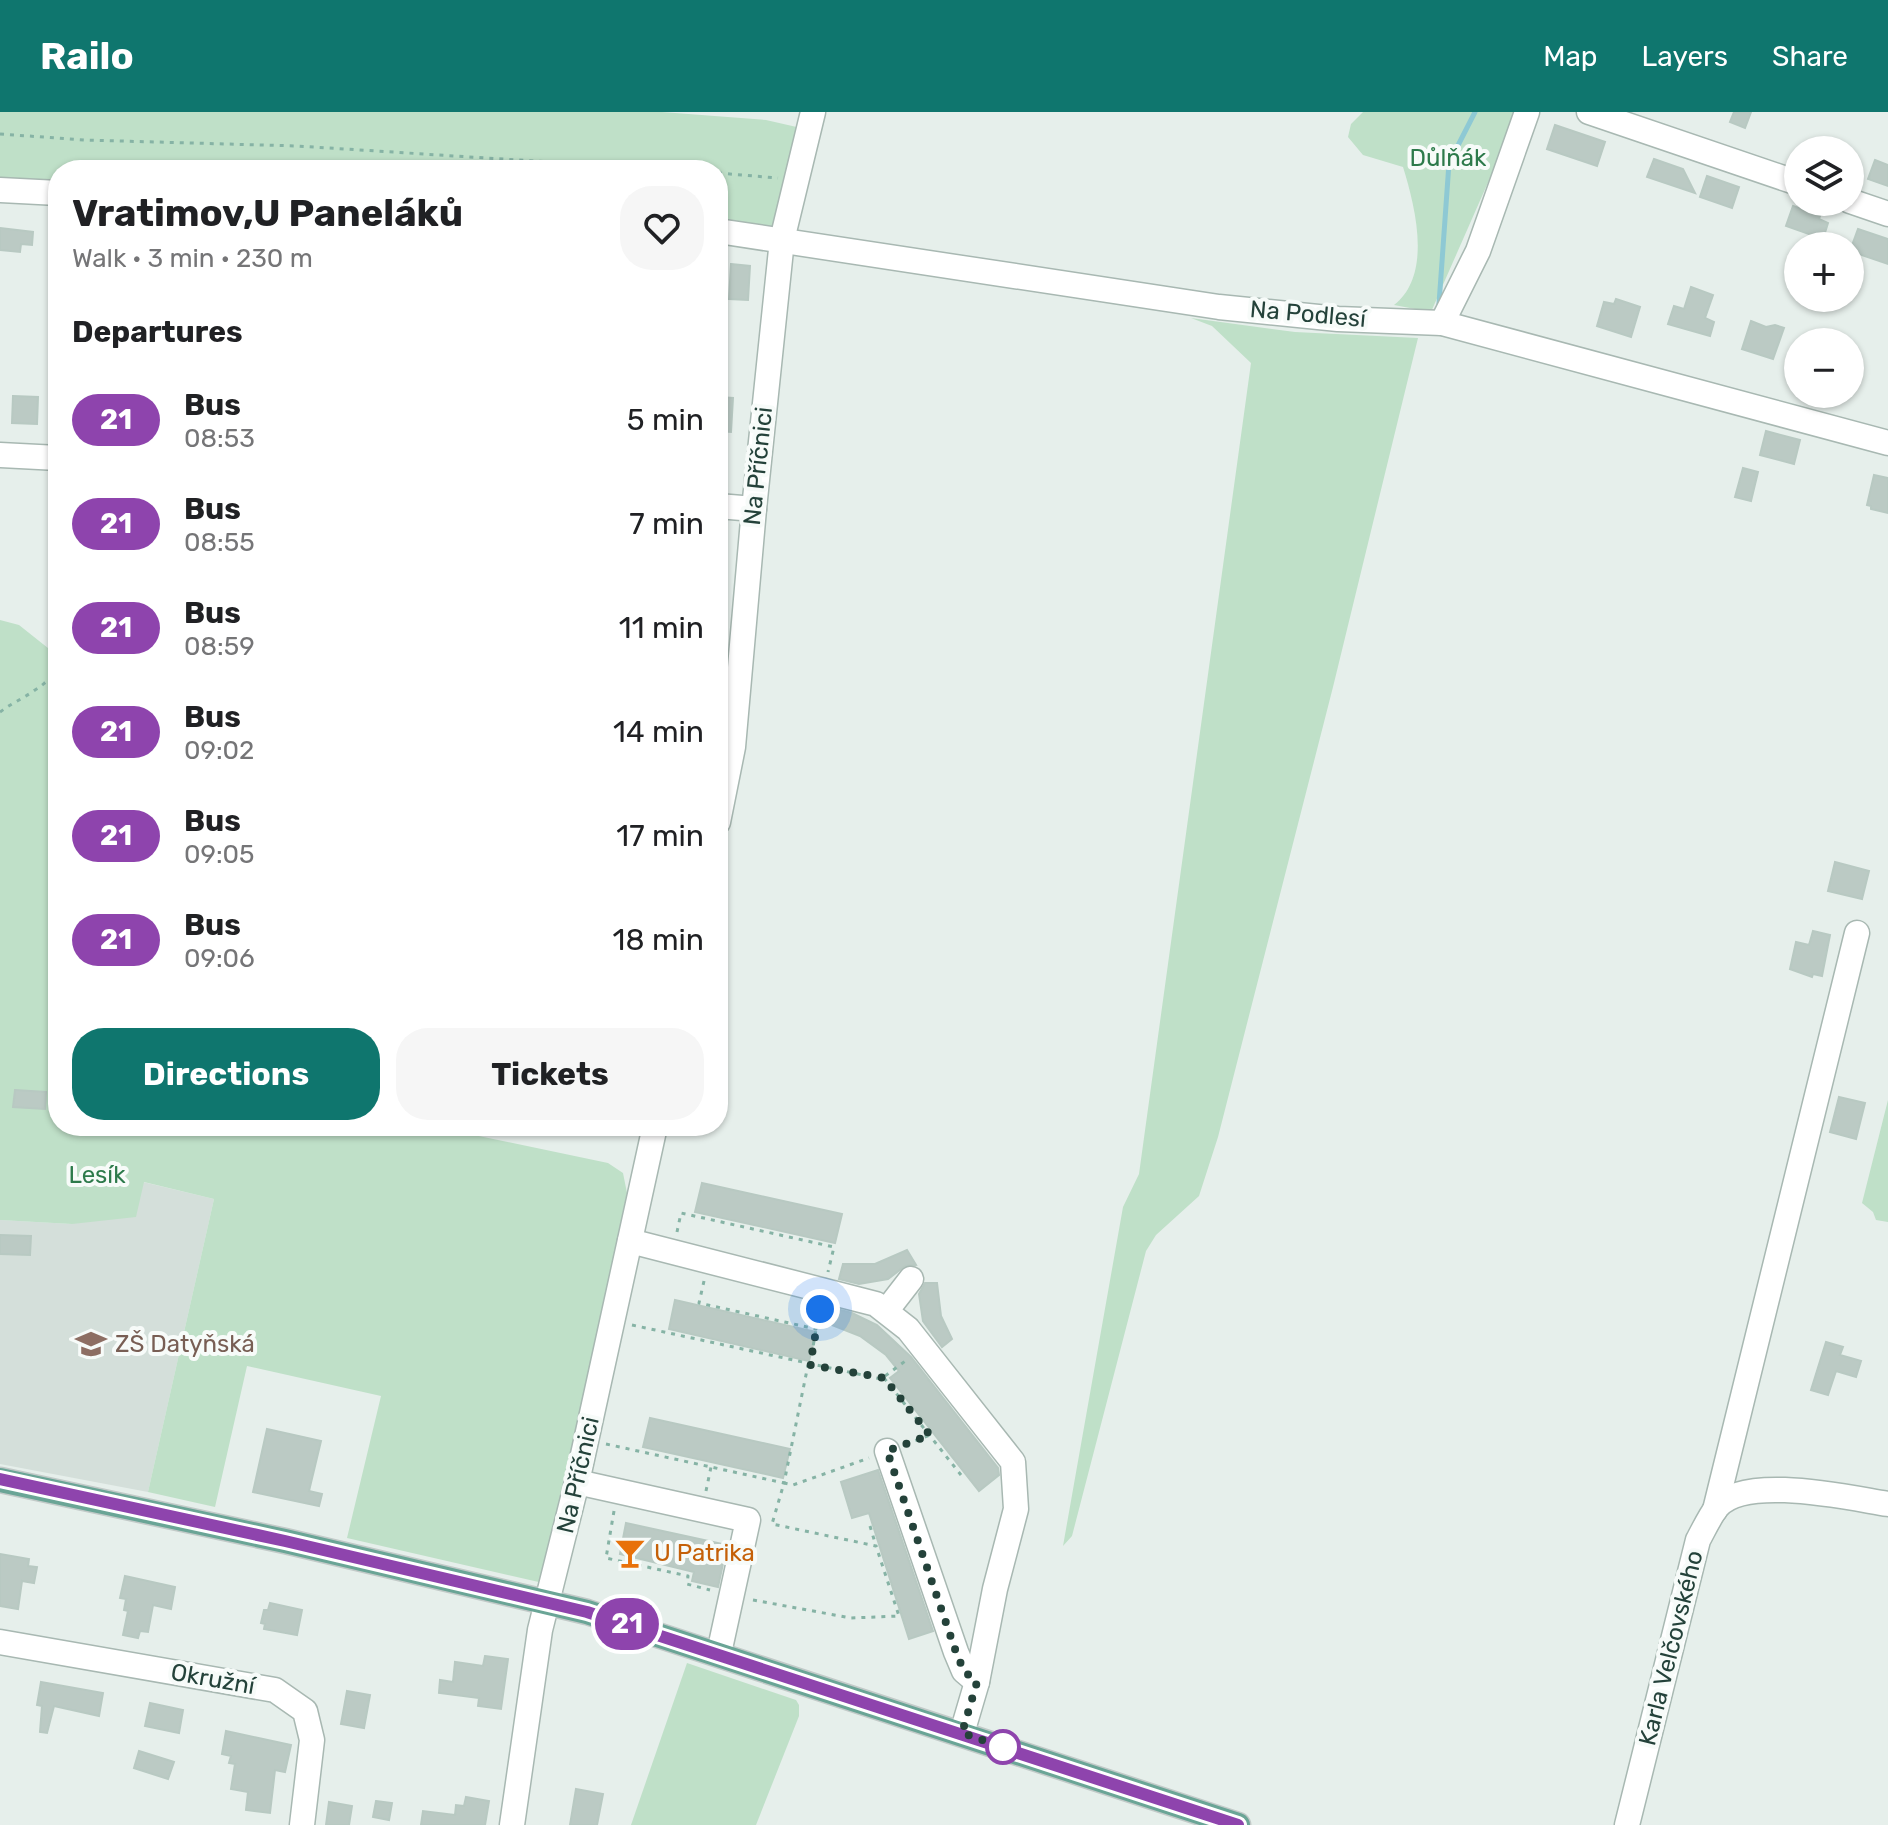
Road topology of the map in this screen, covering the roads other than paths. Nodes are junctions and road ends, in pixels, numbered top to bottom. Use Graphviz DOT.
graph roads {
  1 [pos="813,112"];
  2 [pos="1527,112"];
  3 [pos="1589,112"];
  4 [pos="1784,178"];
  5 [pos="0,190"];
  6 [pos="48,192"];
  7 [pos="1864,206"];
  8 [pos="1888,214"];
  9 [pos="728,232"];
  10 [pos="782,240"];
  11 [pos="1442,323"];
  12 [pos="1888,443"];
  13 [pos="0,455"];
  14 [pos="48,457"];
  15 [pos="728,507"];
  16 [pos="754,509"];
  17 [pos="728,730"];
  18 [pos="1857,933"];
  19 [pos="653,1136"];
  20 [pos="630,1241"];
  21 [pos="911,1279"];
  22 [pos="887,1310"];
  23 [pos="887,1451"];
  24 [pos="0,1480"];
  25 [pos="577,1482"];
  26 [pos="1888,1504"];
  27 [pos="1715,1510"];
  28 [pos="549,1602"];
  29 [pos="0,1642"];
  30 [pos="719,1653"];
  31 [pos="977,1682"];
  32 [pos="962,1733"];
  33 [pos="302,1825"];
  34 [pos="512,1825"];
  35 [pos="1238,1825"];
  36 [pos="1627,1825"];
  1 -- 10 [label="street, Na Příčnici"];
  2 -- 11 [label="street"];
  3 -- 4 [label="street"];
  5 -- 6 [label="street"];
  7 -- 8 [label="street"];
  9 -- 10 [label="street, Na Podlesí"];
  10 -- 11 [label="street, Na Podlesí"];
  10 -- 16 [label="street, Na Příčnici"];
  11 -- 12 [label="street, Na Podlesí"];
  13 -- 14 [label="street"];
  15 -- 16 [label="street"];
  16 -- 17 [label="street, Na Příčnici"];
  18 -- 27 [label="street, Karla Velčovského"];
  19 -- 20 [label="street, Na Příčnici"];
  20 -- 22 [label="street"];
  20 -- 25 [label="street, Na Příčnici"];
  21 -- 22 [label="street"];
  22 -- 31 [label="street"];
  23 -- 31 [label="street"];
  24 -- 28 [label="main road"];
  25 -- 28 [label="street, Na Příčnici"];
  25 -- 30 [label="street"];
  26 -- 27 [label="street"];
  27 -- 36 [label="street, Karla Velčovského"];
  28 -- 30 [label="main road"];
  28 -- 34 [label="street, Na Příčnici"];
  29 -- 33 [label="street, Okružní"];
  30 -- 32 [label="main road"];
  31 -- 32 [label="street"];
  32 -- 35 [label="main road"];
}
